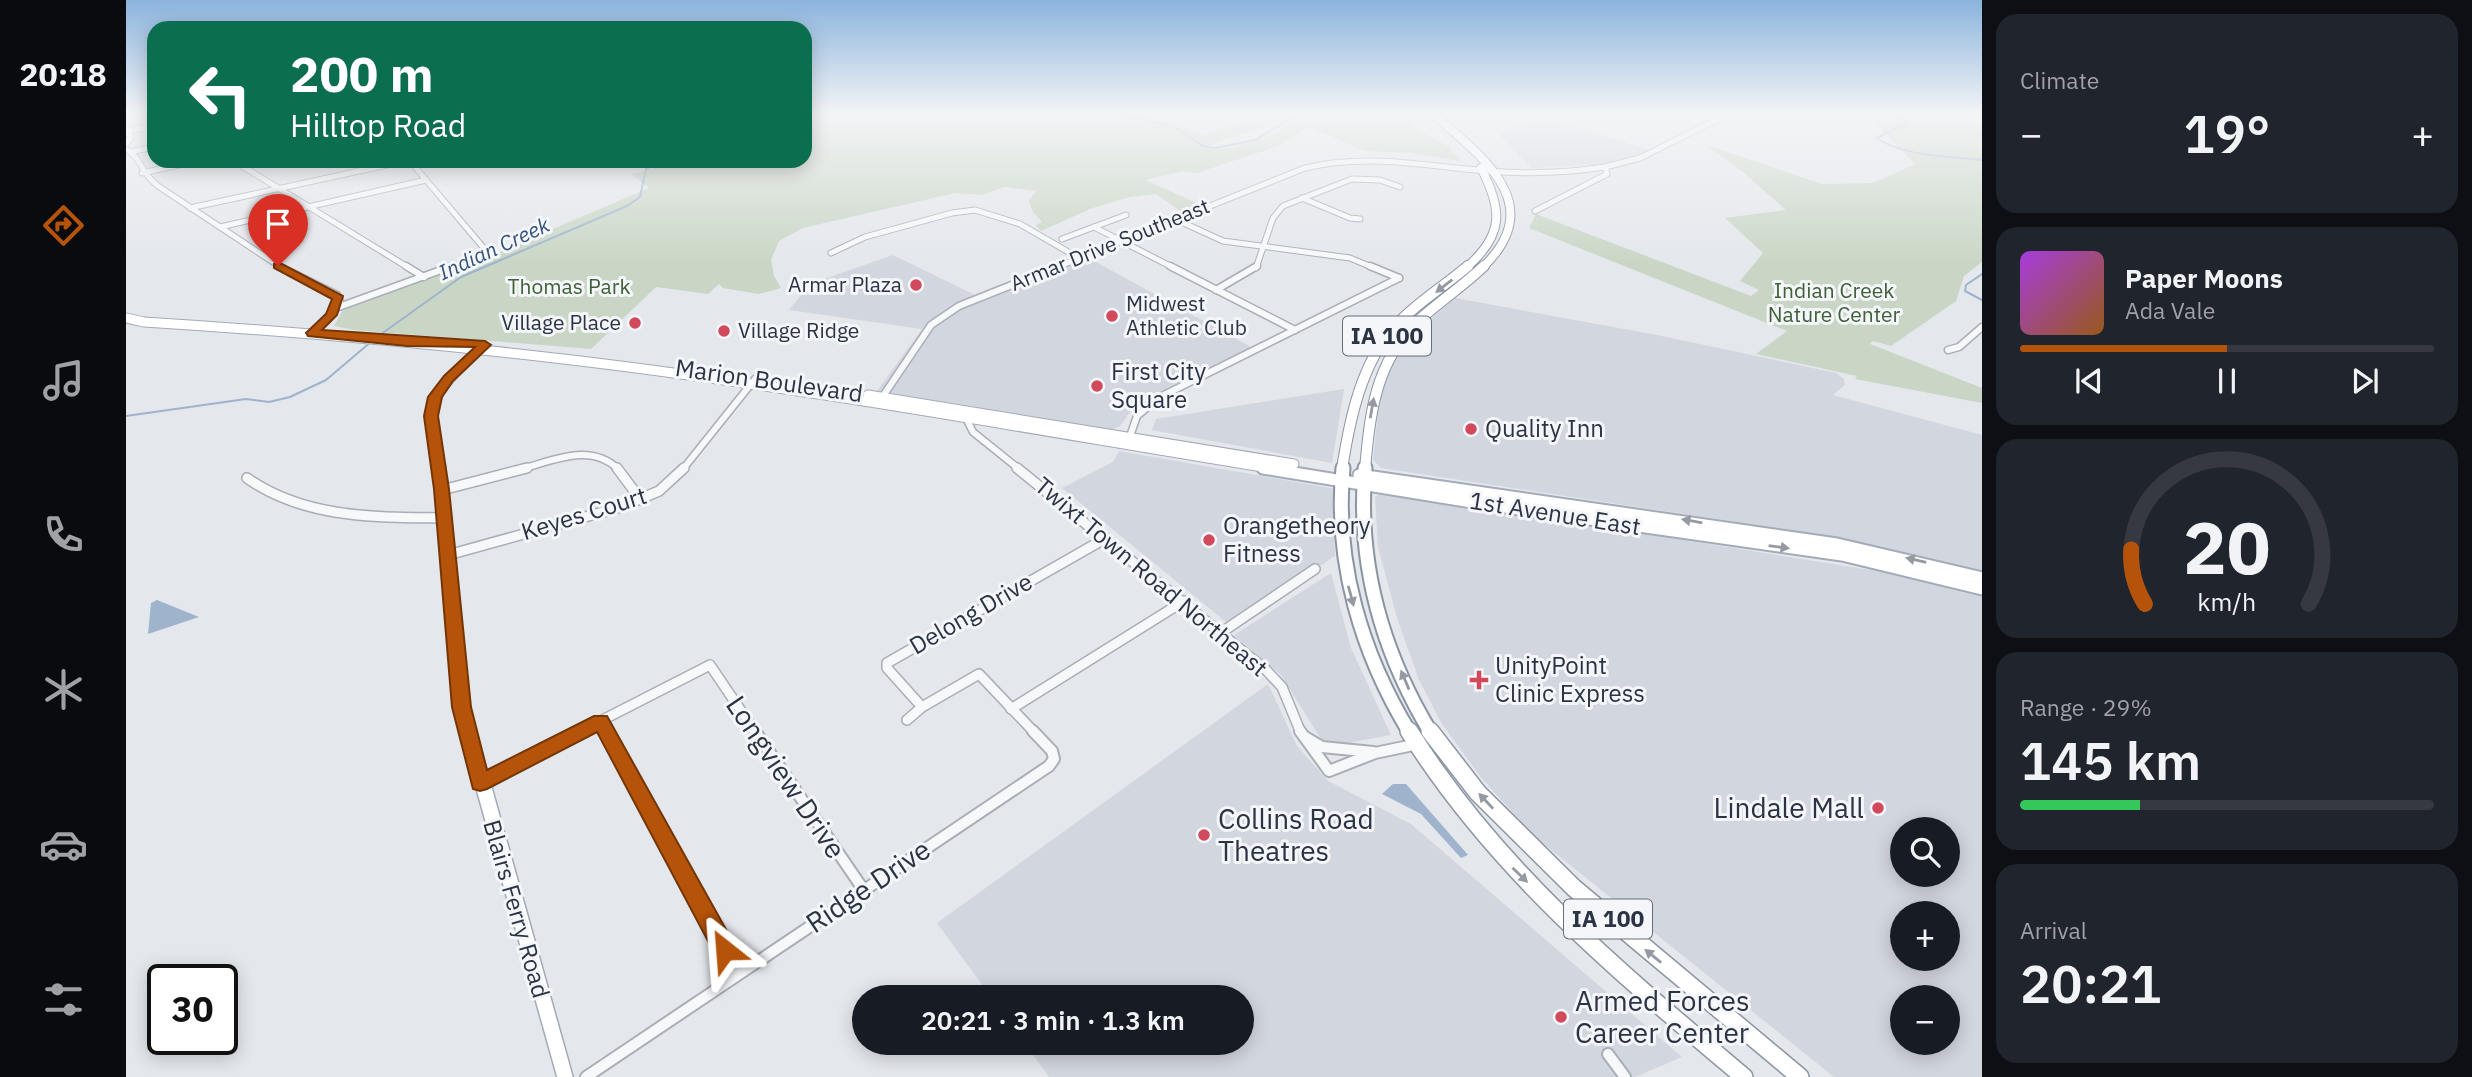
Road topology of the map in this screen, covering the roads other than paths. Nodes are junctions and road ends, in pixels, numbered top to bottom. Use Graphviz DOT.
graph roads {
  1 [pos="136,163"];
  2 [pos="1325,163"];
  3 [pos="1431,163"];
  4 [pos="1479,163"];
  5 [pos="1481,163"];
  6 [pos="1620,163"];
  7 [pos="1605,167"];
  8 [pos="165,168"];
  9 [pos="245,168"];
  10 [pos="372,168"];
  11 [pos="414,168"];
  12 [pos="1488,171"];
  13 [pos="142,173"];
  14 [pos="426,180"];
  15 [pos="276,187"];
  16 [pos="1400,187"];
  17 [pos="1303,198"];
  18 [pos="307,206"];
  19 [pos="190,208"];
  20 [pos="1535,211"];
  21 [pos="1126,215"];
  22 [pos="1175,219"];
  23 [pos="1360,219"];
  24 [pos="220,227"];
  25 [pos="1094,227"];
  26 [pos="1062,239"];
  27 [pos="1119,240"];
  28 [pos="1264,248"];
  29 [pos="831,253"];
  30 [pos="1077,257"];
  31 [pos="424,277"];
  32 [pos="1216,290"];
  33 [pos="336,308"];
  34 [pos="126,318"];
  35 [pos="1982,327"];
  36 [pos="1295,330"];
  37 [pos="312,333"];
  38 [pos="482,347"];
  39 [pos="1948,350"];
  40 [pos="752,382"];
  41 [pos="880,400"];
  42 [pos="968,414"];
  43 [pos="987,421"];
  44 [pos="1128,440"];
  45 [pos="986,442"];
  46 [pos="1343,476"];
  47 [pos="247,478"];
  48 [pos="1364,479"];
  49 [pos="442,489"];
  50 [pos="641,500"];
  51 [pos="444,518"];
  52 [pos="1106,538"];
  53 [pos="448,555"];
  54 [pos="1315,569"];
  55 [pos="1982,578"];
  56 [pos="1982,589"];
  57 [pos="1184,601"];
  58 [pos="1222,632"];
  59 [pos="922,707"];
  60 [pos="1011,709"];
  61 [pos="908,720"];
  62 [pos="601,721"];
  63 [pos="1303,736"];
  64 [pos="1418,744"];
  65 [pos="1375,753"];
  66 [pos="480,783"];
  67 [pos="863,889"];
  68 [pos="737,973"];
  69 [pos="1608,1054"];
  70 [pos="565,1077"];
  71 [pos="586,1077"];
  72 [pos="1625,1077"];
  73 [pos="1744,1077"];
  74 [pos="1800,1077"];
  1 -- 13 [label="street"];
  2 -- 22 [label="street, Armar Drive Southeast"];
  3 -- 12 [label="street, Armar Drive Southeast"];
  4 -- 12 [label="highway, IA 100"];
  5 -- 12 [label="highway, IA 100"];
  6 -- 7 [label="street, Armar Drive Southeast"];
  7 -- 12 [label="street, Armar Drive Southeast"];
  7 -- 20 [label="street"];
  8 -- 13 [label="street"];
  9 -- 15 [label="street"];
  10 -- 15 [label="street"];
  11 -- 14 [label="street"];
  12 -- 46 [label="highway, IA 100, one-way"];
  48 -- 12 [label="highway, IA 100, one-way"];
  13 -- 19 [label="street"];
  14 -- 18 [label="street"];
  14 -- 31 [label="street"];
  15 -- 18 [label="street"];
  15 -- 19 [label="street"];
  16 -- 17 [label="street"];
  17 -- 23 [label="street"];
  17 -- 28 [label="street"];
  18 -- 24 [label="street"];
  18 -- 31 [label="street"];
  19 -- 24 [label="street"];
  21 -- 25 [label="street"];
  22 -- 27 [label="street, Armar Drive Southeast"];
  22 -- 28 [label="street"];
  24 -- 33 [label="street"];
  25 -- 26 [label="street"];
  25 -- 27 [label="street"];
  27 -- 30 [label="street, Armar Drive Southeast"];
  27 -- 32 [label="street"];
  28 -- 32 [label="street"];
  28 -- 36 [label="street"];
  29 -- 30 [label="street"];
  30 -- 41 [label="street, Armar Drive Southeast"];
  31 -- 33 [label="street"];
  32 -- 36 [label="street"];
  33 -- 37 [label="street"];
  34 -- 37 [label="main road, Marion Boulevard"];
  35 -- 39 [label="street"];
  36 -- 44 [label="street"];
  37 -- 38 [label="main road, Marion Boulevard"];
  38 -- 40 [label="main road, Marion Boulevard"];
  38 -- 49 [label="main road, Blairs Ferry Road"];
  40 -- 41 [label="main road, Marion Boulevard"];
  40 -- 50 [label="street, Keyes Court"];
  41 -- 42 [label="main road, Marion Boulevard"];
  42 -- 43 [label="main road, Marion Boulevard"];
  42 -- 44 [label="main road, Marion Boulevard"];
  42 -- 45 [label="street, Twixt Town Road Northeast"];
  43 -- 44 [label="main road, Marion Boulevard"];
  43 -- 45 [label="street"];
  44 -- 46 [label="main road, 1st Avenue East"];
  45 -- 52 [label="street, Twixt Town Road Northeast"];
  46 -- 48 [label="main road, 1st Avenue East"];
  46 -- 64 [label="highway, IA 100, one-way"];
  47 -- 51 [label="street"];
  55 -- 48 [label="main road, 1st Avenue East, one-way"];
  48 -- 56 [label="main road, 1st Avenue East, one-way"];
  74 -- 48 [label="highway, IA 100, one-way"];
  49 -- 50 [label="street"];
  49 -- 51 [label="main road, Blairs Ferry Road"];
  50 -- 53 [label="street, Keyes Court"];
  51 -- 53 [label="main road, Blairs Ferry Road"];
  52 -- 57 [label="street, Twixt Town Road Northeast"];
  52 -- 59 [label="street, Delong Drive"];
  53 -- 66 [label="main road, Blairs Ferry Road"];
  54 -- 58 [label="street"];
  57 -- 58 [label="street, Twixt Town Road Northeast"];
  57 -- 60 [label="street"];
  58 -- 63 [label="street, Twixt Town Road Northeast"];
  59 -- 60 [label="street, Ridge Drive"];
  59 -- 61 [label="street"];
  60 -- 67 [label="street, Ridge Drive"];
  62 -- 66 [label="street"];
  62 -- 67 [label="street, Longview Drive"];
  62 -- 68 [label="street"];
  63 -- 65 [label="street, Twixt Town Road Northeast"];
  63 -- 65 [label="street, Twixt Town Road Northeast"];
  64 -- 65 [label="street, Twixt Town Road Northeast"];
  64 -- 73 [label="highway, IA 100, one-way"];
  66 -- 70 [label="main road, Blairs Ferry Road"];
  67 -- 68 [label="street, Ridge Drive"];
  68 -- 71 [label="street, Ridge Drive"];
  69 -- 72 [label="street"];
}
